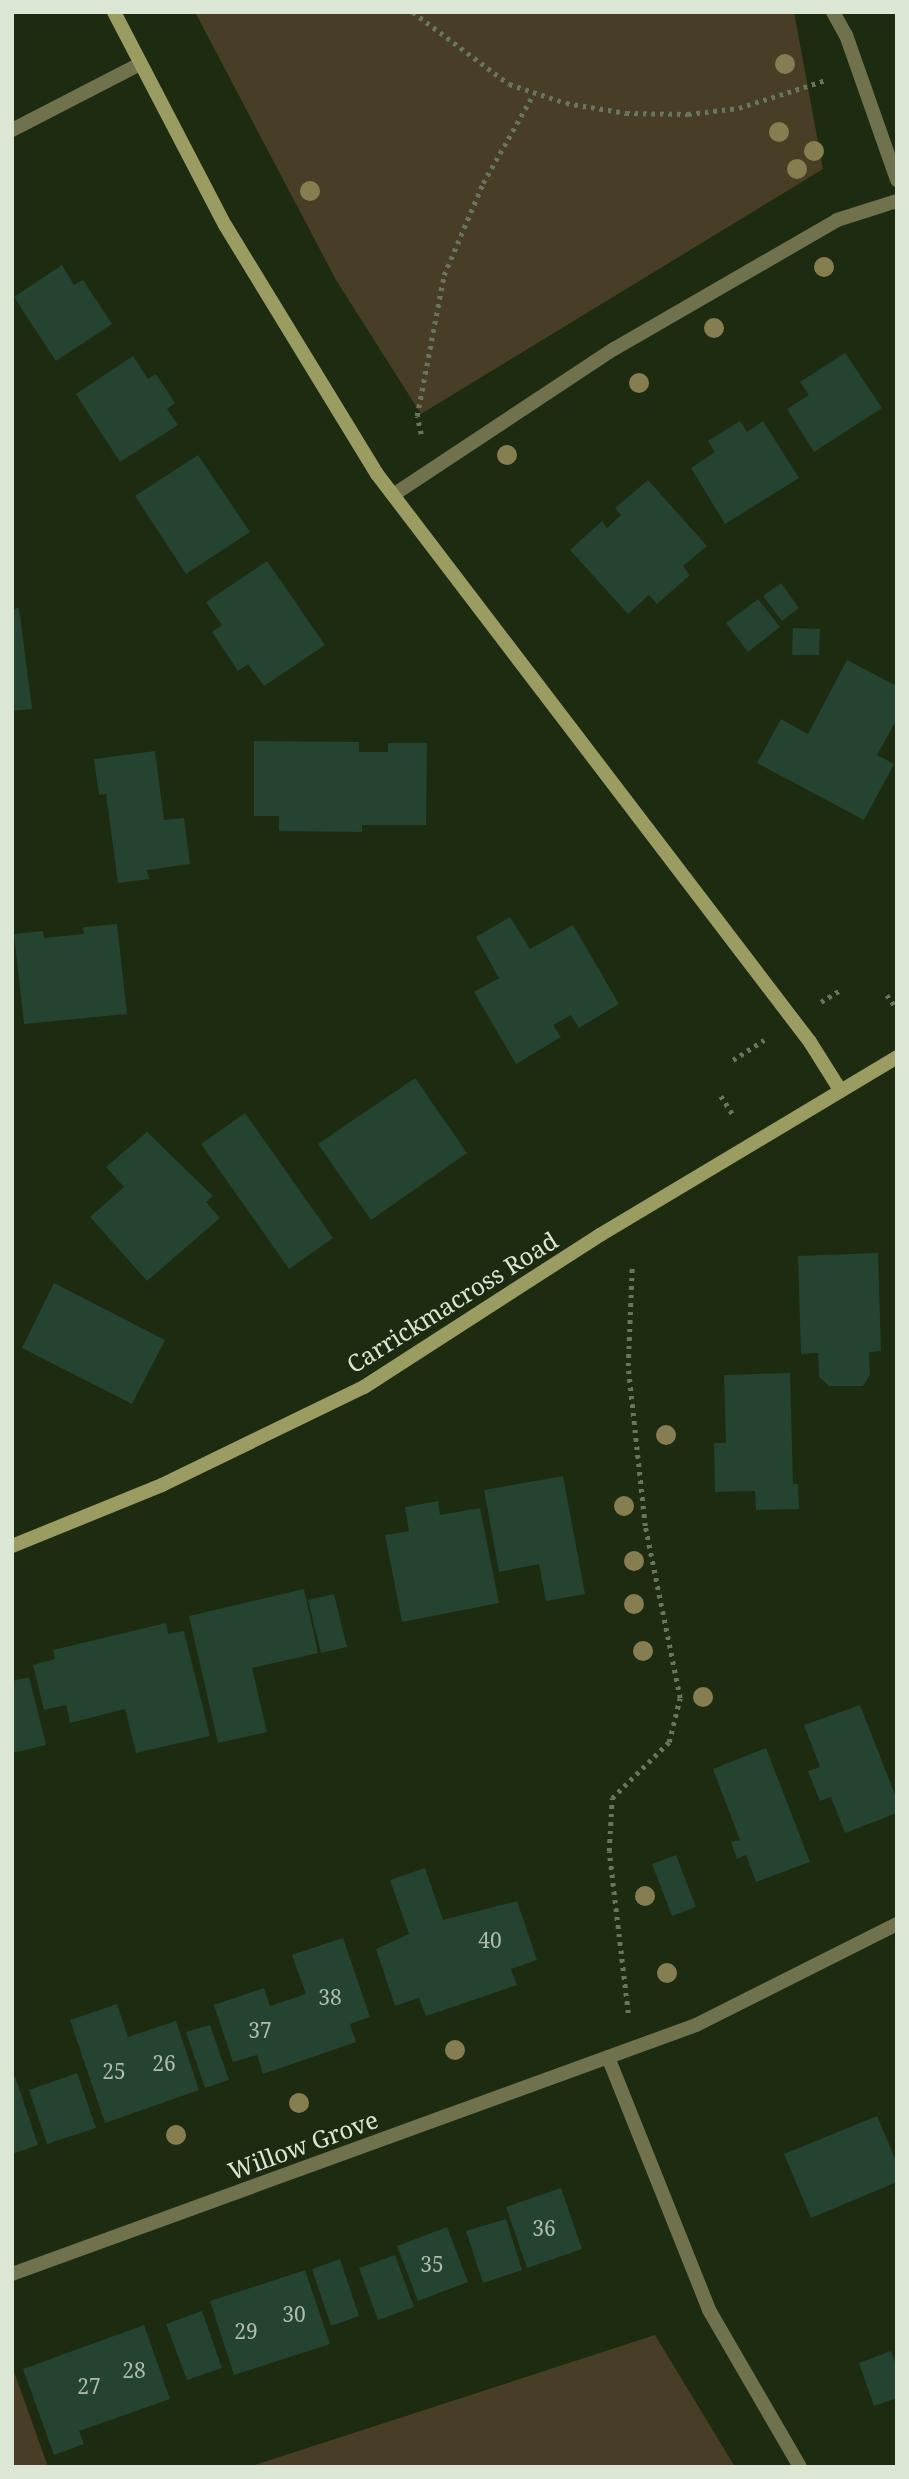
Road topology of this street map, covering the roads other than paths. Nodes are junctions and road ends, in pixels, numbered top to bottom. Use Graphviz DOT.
graph roads {
  1 [pos="114,12"];
  2 [pos="833,12"];
  3 [pos="140,64"];
  4 [pos="12,130"];
  5 [pos="897,180"];
  6 [pos="897,201"];
  7 [pos="393,495"];
  8 [pos="897,1057"];
  9 [pos="839,1088"];
  10 [pos="12,1546"];
  11 [pos="897,1923"];
  12 [pos="608,2057"];
  13 [pos="12,2274"];
  14 [pos="800,2467"];
  1 -- 3 [label="street"];
  2 -- 5 [label="street"];
  3 -- 4 [label="street"];
  3 -- 7 [label="street"];
  6 -- 7 [label="street"];
  7 -- 9 [label="street"];
  8 -- 9 [label="street, Carrickmacross Road"];
  9 -- 10 [label="street, Carrickmacross Road"];
  11 -- 12 [label="street, Willow Grove"];
  12 -- 13 [label="street, Willow Grove"];
  12 -- 14 [label="street"];
}
